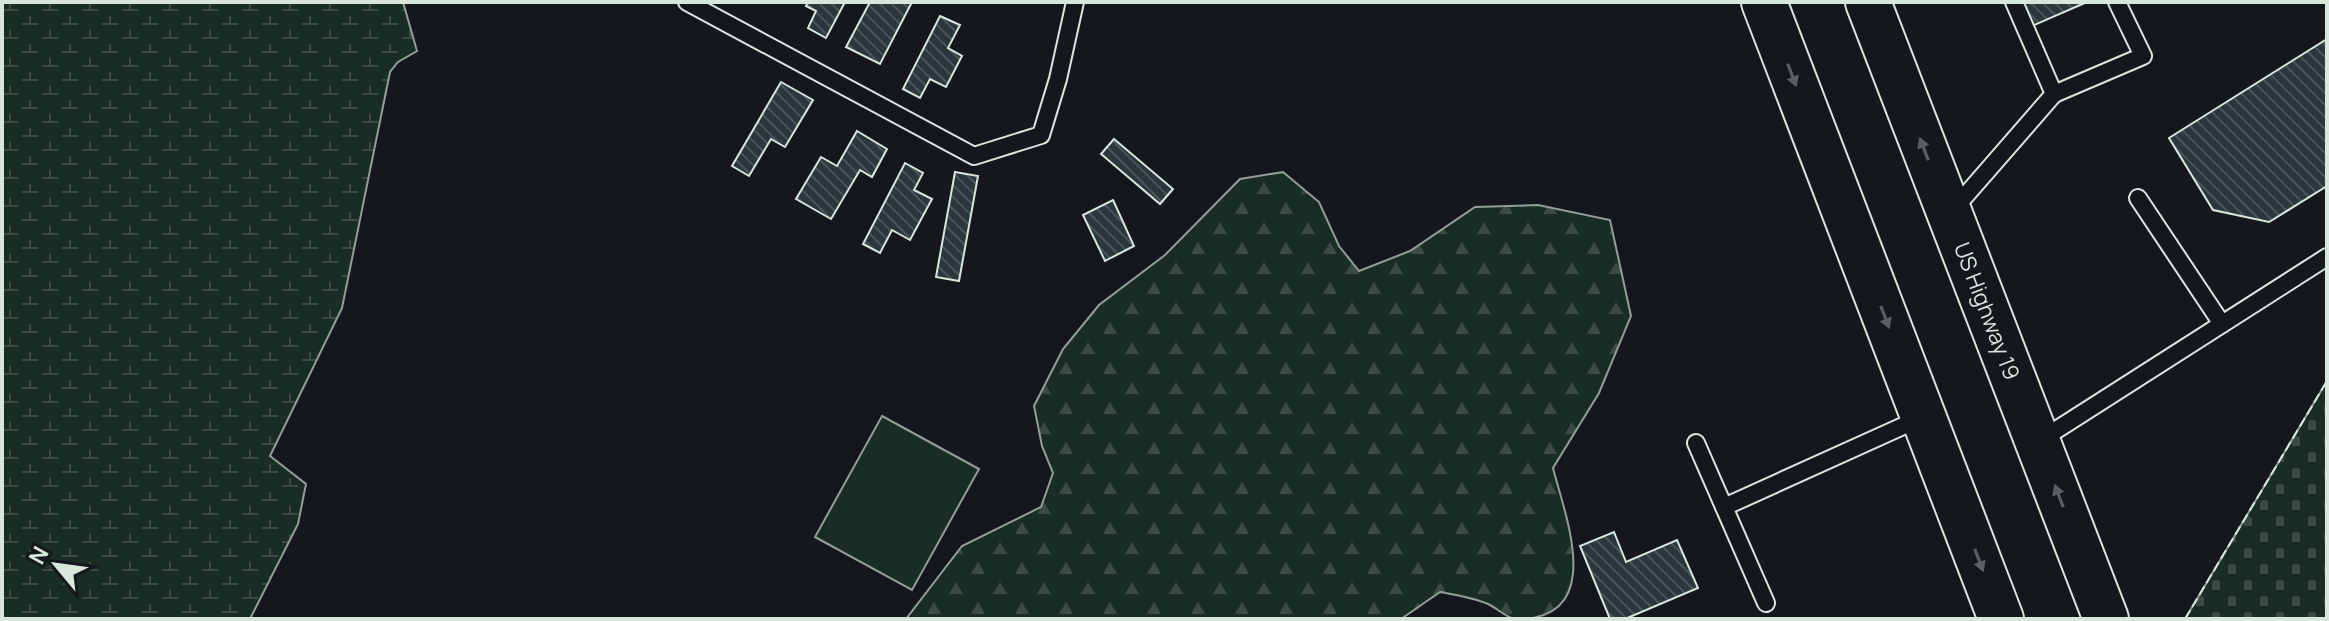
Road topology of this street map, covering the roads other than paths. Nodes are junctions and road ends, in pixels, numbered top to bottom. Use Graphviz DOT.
graph roads {
  1 [pos="687,2"];
  2 [pos="1075,2"];
  3 [pos="1764,2"];
  4 [pos="1868,2"];
  5 [pos="2014,2"];
  6 [pos="2117,2"];
  7 [pos="2054,94"];
  8 [pos="2138,198"];
  9 [pos="1949,214"];
  10 [pos="2327,257"];
  11 [pos="2222,324"];
  12 [pos="1923,416"];
  13 [pos="2037,441"];
  14 [pos="1696,443"];
  15 [pos="1724,507"];
  16 [pos="1766,603"];
  17 [pos="2001,619"];
  18 [pos="2106,619"];
  1 -- 2 [label="lane"];
  3 -- 12 [label="highway, one-way"];
  9 -- 4 [label="highway, US Highway 19, one-way"];
  5 -- 7 [label="lane"];
  6 -- 7 [label="lane"];
  7 -- 9 [label="lane"];
  8 -- 11 [label="lane"];
  9 -- 13 [label="highway, US Highway 19"];
  10 -- 11 [label="lane"];
  11 -- 13 [label="lane"];
  12 -- 15 [label="lane"];
  12 -- 17 [label="highway, one-way"];
  18 -- 13 [label="highway, US Highway 19, one-way"];
  14 -- 15 [label="lane"];
  15 -- 16 [label="lane"];
}
